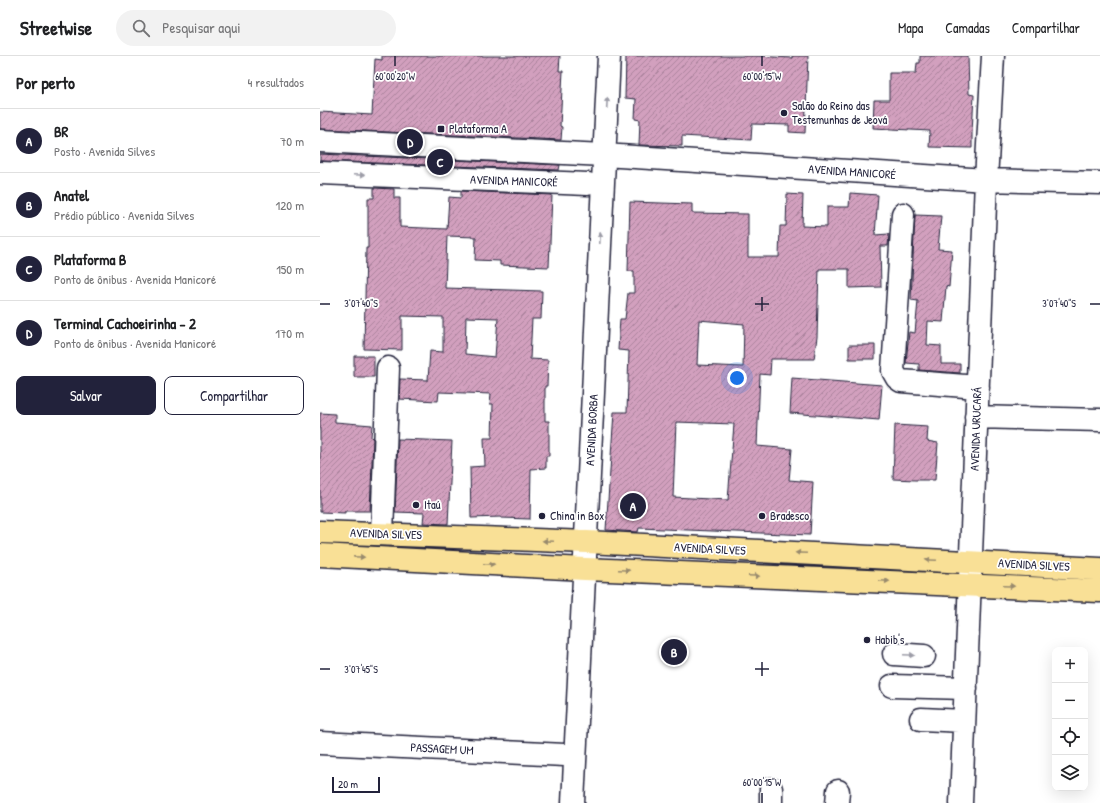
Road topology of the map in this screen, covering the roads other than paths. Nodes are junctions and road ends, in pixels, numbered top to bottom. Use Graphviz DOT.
graph roads {
  1 [pos="595,56"];
  2 [pos="609,56"];
  3 [pos="993,56"];
  4 [pos="320,141"];
  5 [pos="597,155"];
  6 [pos="320,173"];
  7 [pos="986,180"];
  8 [pos="1100,183"];
  9 [pos="588,184"];
  10 [pos="903,214"];
  11 [pos="388,368"];
  12 [pos="978,387"];
  13 [pos="976,417"];
  14 [pos="1100,420"];
  15 [pos="320,532"];
  16 [pos="382,534"];
  17 [pos="580,542"];
  18 [pos="320,555"];
  19 [pos="970,562"];
  20 [pos="579,568"];
  21 [pos="1100,568"];
  22 [pos="970,584"];
  23 [pos="1100,591"];
  24 [pos="894,654"];
  25 [pos="924,656"];
  26 [pos="892,686"];
  27 [pos="966,688"];
  28 [pos="921,719"];
  29 [pos="964,721"];
  30 [pos="320,744"];
  31 [pos="565,755"];
  32 [pos="562,803"];
  33 [pos="573,803"];
  34 [pos="961,803"];
  1 -- 5 [label="street, AVENIDA BORBA"];
  5 -- 2 [label="street, AVENIDA BORBA, one-way"];
  3 -- 7 [label="street, AVENIDA URUCARÁ"];
  4 -- 5 [label="street, AVENIDA MANICORÉ"];
  5 -- 7 [label="street, AVENIDA MANICORÉ"];
  5 -- 9 [label="street, AVENIDA BORBA"];
  17 -- 5 [label="street, AVENIDA BORBA, one-way"];
  6 -- 9 [label="street, AVENIDA MANICORÉ, one-way"];
  7 -- 8 [label="street, AVENIDA MANICORÉ"];
  7 -- 12 [label="street, AVENIDA URUCARÁ"];
  9 -- 17 [label="street, AVENIDA BORBA"];
  10 -- 12 [label="street"];
  11 -- 16 [label="street"];
  12 -- 13 [label="street, AVENIDA URUCARÁ"];
  13 -- 14 [label="street"];
  13 -- 19 [label="street, AVENIDA URUCARÁ"];
  15 -- 16 [label="main road, AVENIDA SILVES"];
  17 -- 16 [label="main road, AVENIDA SILVES, one-way"];
  19 -- 17 [label="main road, AVENIDA SILVES, one-way"];
  17 -- 20 [label="street, AVENIDA BORBA"];
  18 -- 20 [label="main road, AVENIDA SILVES, one-way"];
  19 -- 21 [label="main road, AVENIDA SILVES"];
  19 -- 22 [label="street, AVENIDA URUCARÁ"];
  20 -- 22 [label="main road, AVENIDA SILVES, one-way"];
  20 -- 31 [label="street, AVENIDA BORBA"];
  20 -- 33 [label="street, AVENIDA BORBA"];
  22 -- 23 [label="main road, AVENIDA SILVES, one-way"];
  22 -- 27 [label="street, AVENIDA URUCARÁ"];
  24 -- 25 [label="street, one-way"];
  26 -- 27 [label="street"];
  27 -- 29 [label="street, AVENIDA URUCARÁ"];
  28 -- 29 [label="street"];
  29 -- 34 [label="street, AVENIDA URUCARÁ"];
  30 -- 31 [label="street, PASSAGEM UM"];
  31 -- 32 [label="street, AVENIDA BORBA"];
}
